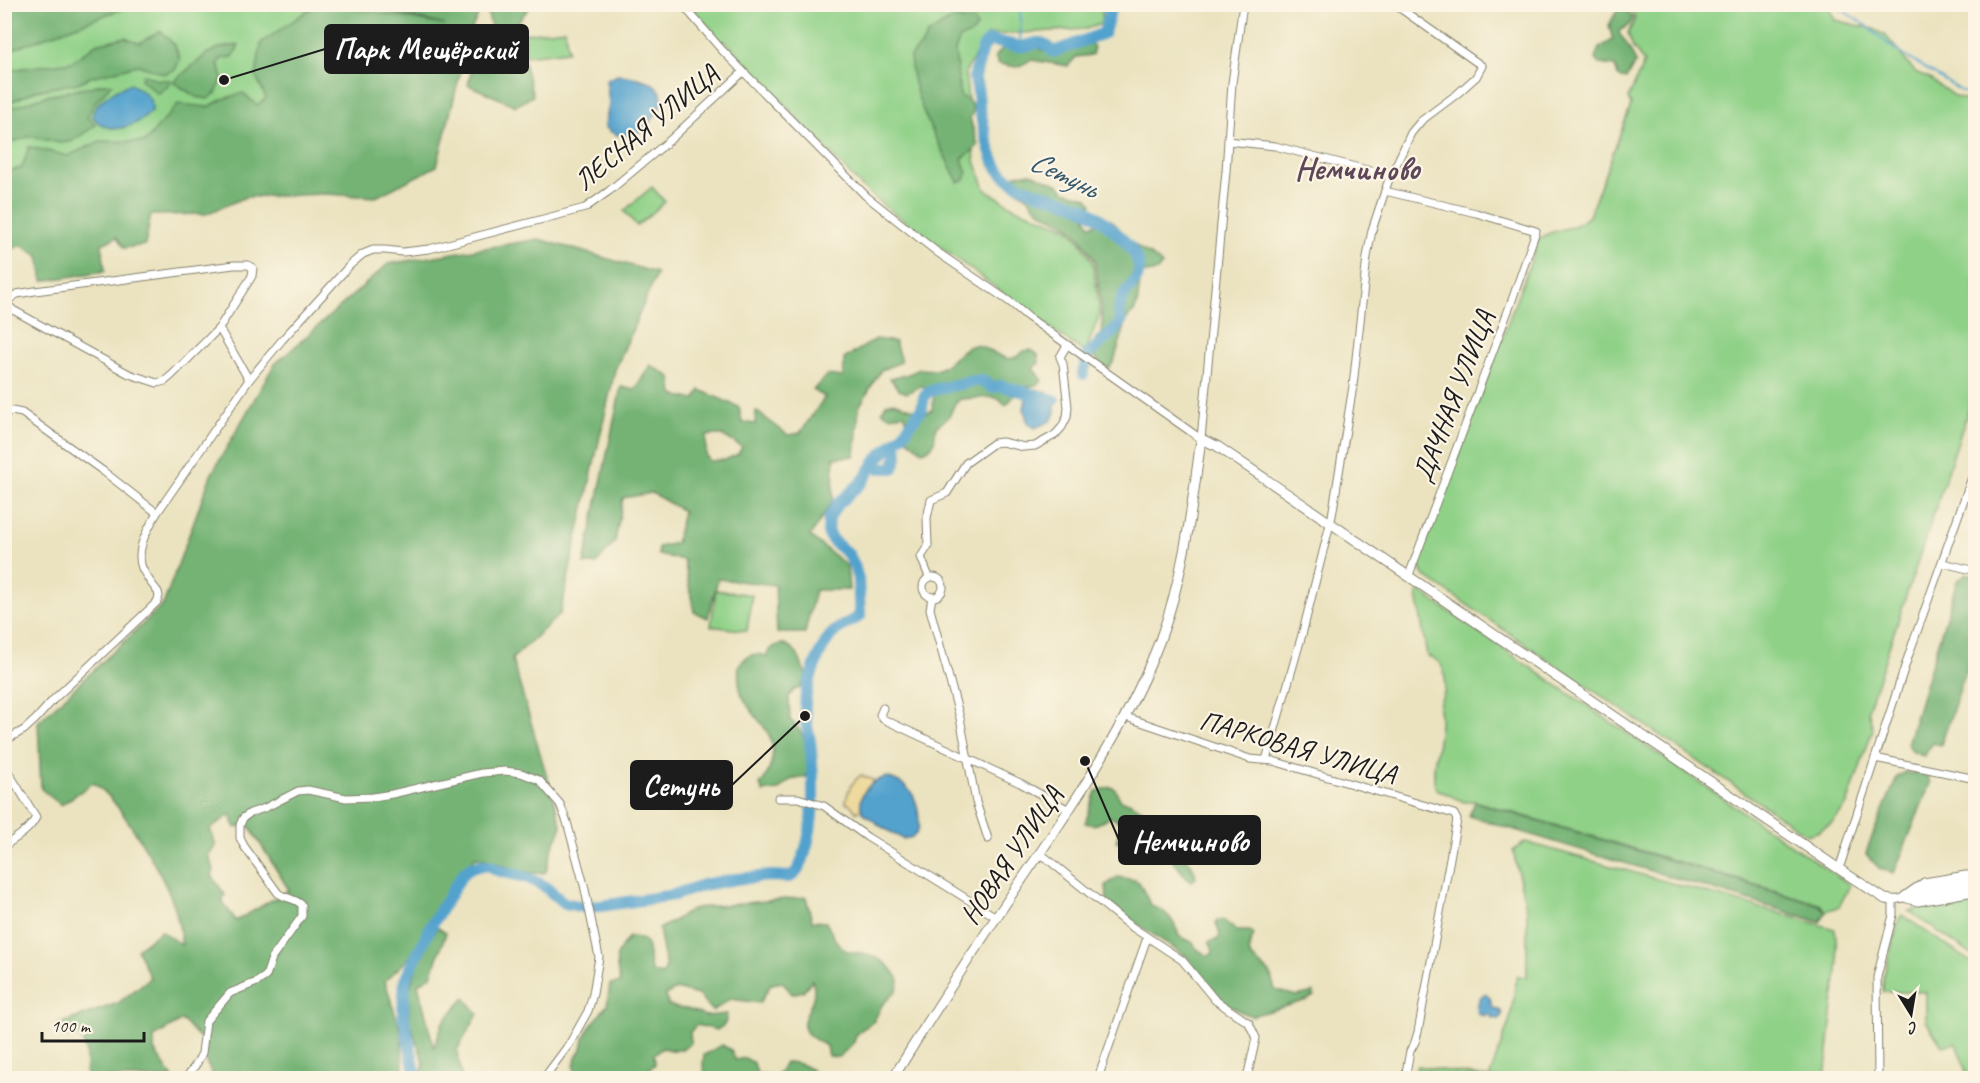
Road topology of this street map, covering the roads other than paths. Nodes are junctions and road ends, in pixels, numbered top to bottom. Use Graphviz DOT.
graph roads {
  1 [pos="682,4"];
  2 [pos="1244,4"];
  3 [pos="1394,4"];
  4 [pos="743,72"];
  5 [pos="1228,141"];
  6 [pos="1390,176"];
  7 [pos="1385,191"];
  8 [pos="219,328"];
  9 [pos="1066,345"];
  10 [pos="249,380"];
  11 [pos="4,413"];
  12 [pos="1201,439"];
  13 [pos="1976,466"];
  14 [pos="156,513"];
  15 [pos="1329,522"];
  16 [pos="1943,563"];
  17 [pos="1976,571"];
  18 [pos="1409,575"];
  19 [pos="929,577"];
  20 [pos="932,597"];
  21 [pos="883,708"];
  22 [pos="1126,717"];
  23 [pos="4,741"];
  24 [pos="967,758"];
  25 [pos="1875,758"];
  26 [pos="1266,760"];
  27 [pos="4,765"];
  28 [pos="1976,779"];
  29 [pos="778,798"];
  30 [pos="1069,810"];
  31 [pos="988,840"];
  32 [pos="4,846"];
  33 [pos="1040,853"];
  34 [pos="1839,869"];
  35 [pos="1976,875"];
  36 [pos="1976,880"];
  37 [pos="1976,887"];
  38 [pos="1898,899"];
  39 [pos="996,917"];
  40 [pos="1146,938"];
  41 [pos="190,1077"];
  42 [pos="544,1078"];
  43 [pos="893,1078"];
  44 [pos="1098,1078"];
  45 [pos="1247,1078"];
  46 [pos="1405,1078"];
  47 [pos="1878,1078"];
  1 -- 4 [label="street"];
  2 -- 5 [label="street"];
  3 -- 6 [label="street"];
  4 -- 9 [label="street"];
  4 -- 10 [label="street, ЛЕСНАЯ УЛИЦА"];
  5 -- 6 [label="street"];
  5 -- 12 [label="street"];
  6 -- 7 [label="street"];
  7 -- 15 [label="street"];
  7 -- 18 [label="street, ДАЧНАЯ УЛИЦА"];
  8 -- 8 [label="street"];
  8 -- 10 [label="street"];
  9 -- 12 [label="street"];
  9 -- 19 [label="street"];
  10 -- 14 [label="street"];
  11 -- 14 [label="street"];
  12 -- 15 [label="street"];
  12 -- 22 [label="street, НОВАЯ УЛИЦА"];
  13 -- 16 [label="street"];
  14 -- 23 [label="street"];
  15 -- 18 [label="street"];
  15 -- 26 [label="street"];
  16 -- 17 [label="street"];
  16 -- 25 [label="street"];
  18 -- 34 [label="street"];
  19 -- 20 [label="street"];
  19 -- 20 [label="street"];
  20 -- 24 [label="street"];
  21 -- 24 [label="street"];
  22 -- 26 [label="street, ПАРКОВАЯ УЛИЦА"];
  22 -- 30 [label="street, НОВАЯ УЛИЦА"];
  24 -- 30 [label="street"];
  24 -- 31 [label="street"];
  25 -- 28 [label="street"];
  25 -- 34 [label="street"];
  26 -- 46 [label="street, ПАРКОВАЯ УЛИЦА"];
  27 -- 32 [label="street"];
  29 -- 39 [label="street"];
  30 -- 33 [label="street, НОВАЯ УЛИЦА"];
  33 -- 39 [label="street, НОВАЯ УЛИЦА"];
  33 -- 40 [label="street"];
  34 -- 38 [label="street"];
  35 -- 38 [label="street"];
  36 -- 38 [label="street"];
  37 -- 38 [label="street"];
  38 -- 47 [label="street"];
  39 -- 43 [label="street, НОВАЯ УЛИЦА"];
  40 -- 44 [label="street"];
  40 -- 45 [label="street"];
  41 -- 42 [label="street"];
}
